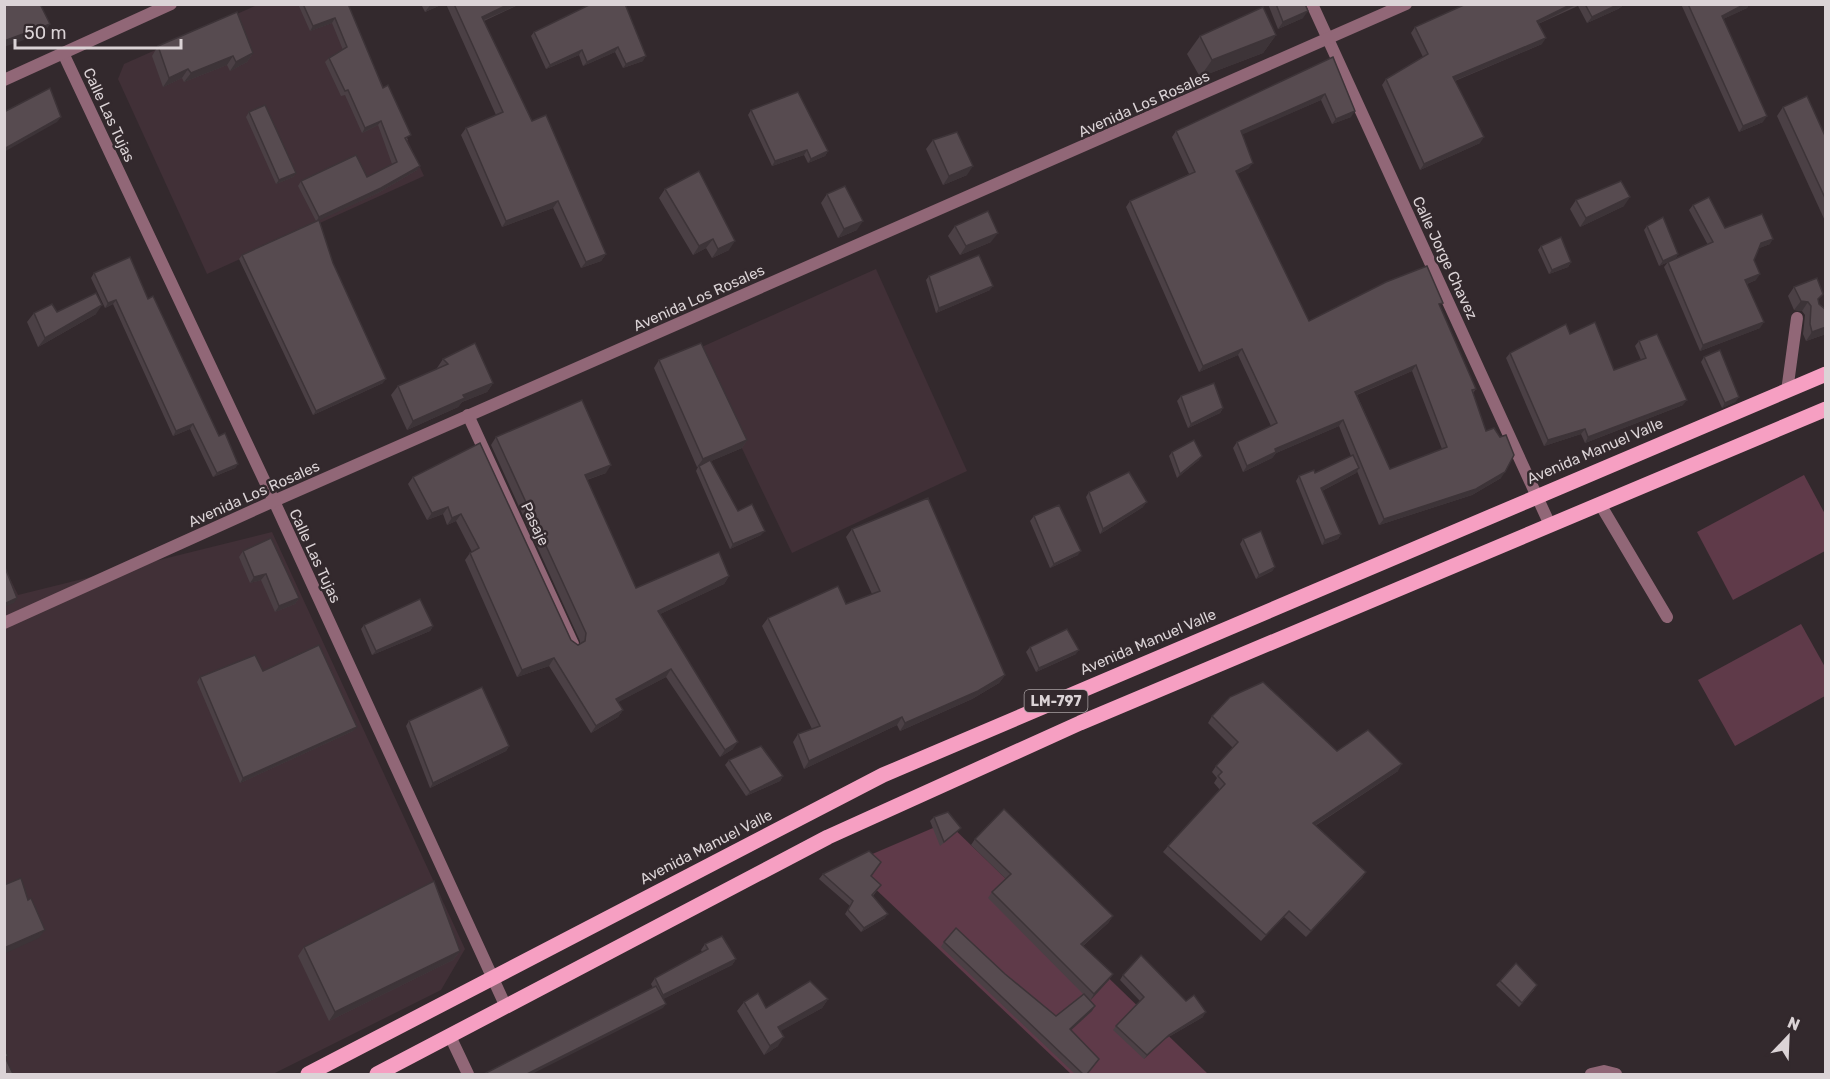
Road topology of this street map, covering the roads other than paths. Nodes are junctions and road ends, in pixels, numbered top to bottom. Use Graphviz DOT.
graph roads {
  1 [pos="171,4"];
  2 [pos="1312,4"];
  3 [pos="1406,4"];
  4 [pos="1327,40"];
  5 [pos="63,53"];
  6 [pos="4,80"];
  7 [pos="1797,318"];
  8 [pos="1826,374"];
  9 [pos="1787,391"];
  10 [pos="1826,409"];
  11 [pos="468,415"];
  12 [pos="1537,495"];
  13 [pos="274,501"];
  14 [pos="1600,504"];
  15 [pos="1550,525"];
  16 [pos="1667,617"];
  17 [pos="4,623"];
  18 [pos="573,644"];
  19 [pos="492,978"];
  20 [pos="506,1007"];
  21 [pos="450,1036"];
  22 [pos="308,1074"];
  23 [pos="377,1074"];
  24 [pos="468,1074"];
  25 [pos="1591,1074"];
  26 [pos="1616,1074"];
  1 -- 5 [label="street"];
  2 -- 4 [label="street, Calle Jorge Chavez"];
  3 -- 4 [label="street, Avenida Los Rosales"];
  4 -- 11 [label="street, Avenida Los Rosales"];
  4 -- 12 [label="street, Calle Jorge Chavez"];
  5 -- 6 [label="street"];
  5 -- 13 [label="street, Calle Las Tujas"];
  7 -- 9 [label="street"];
  8 -- 9 [label="main road, Avenida Manuel Valle / LM-797"];
  9 -- 12 [label="main road, Avenida Manuel Valle / LM-797"];
  10 -- 14 [label="main road, LM-797"];
  11 -- 13 [label="street, Avenida Los Rosales"];
  11 -- 18 [label="street, Pasaje"];
  12 -- 15 [label="street, Calle Jorge Chavez"];
  12 -- 19 [label="main road, Avenida Manuel Valle / LM-797"];
  13 -- 17 [label="street, Avenida Los Rosales"];
  13 -- 19 [label="street, Calle Las Tujas"];
  14 -- 15 [label="main road, LM-797"];
  14 -- 16 [label="street"];
  15 -- 20 [label="main road, LM-797"];
  19 -- 20 [label="street, Calle Las Tujas"];
  19 -- 22 [label="main road, Avenida Manuel Valle / LM-797"];
  20 -- 21 [label="main road, LM-797"];
  21 -- 23 [label="main road, LM-797"];
  21 -- 24 [label="street"];
  25 -- 26 [label="street"];
}
